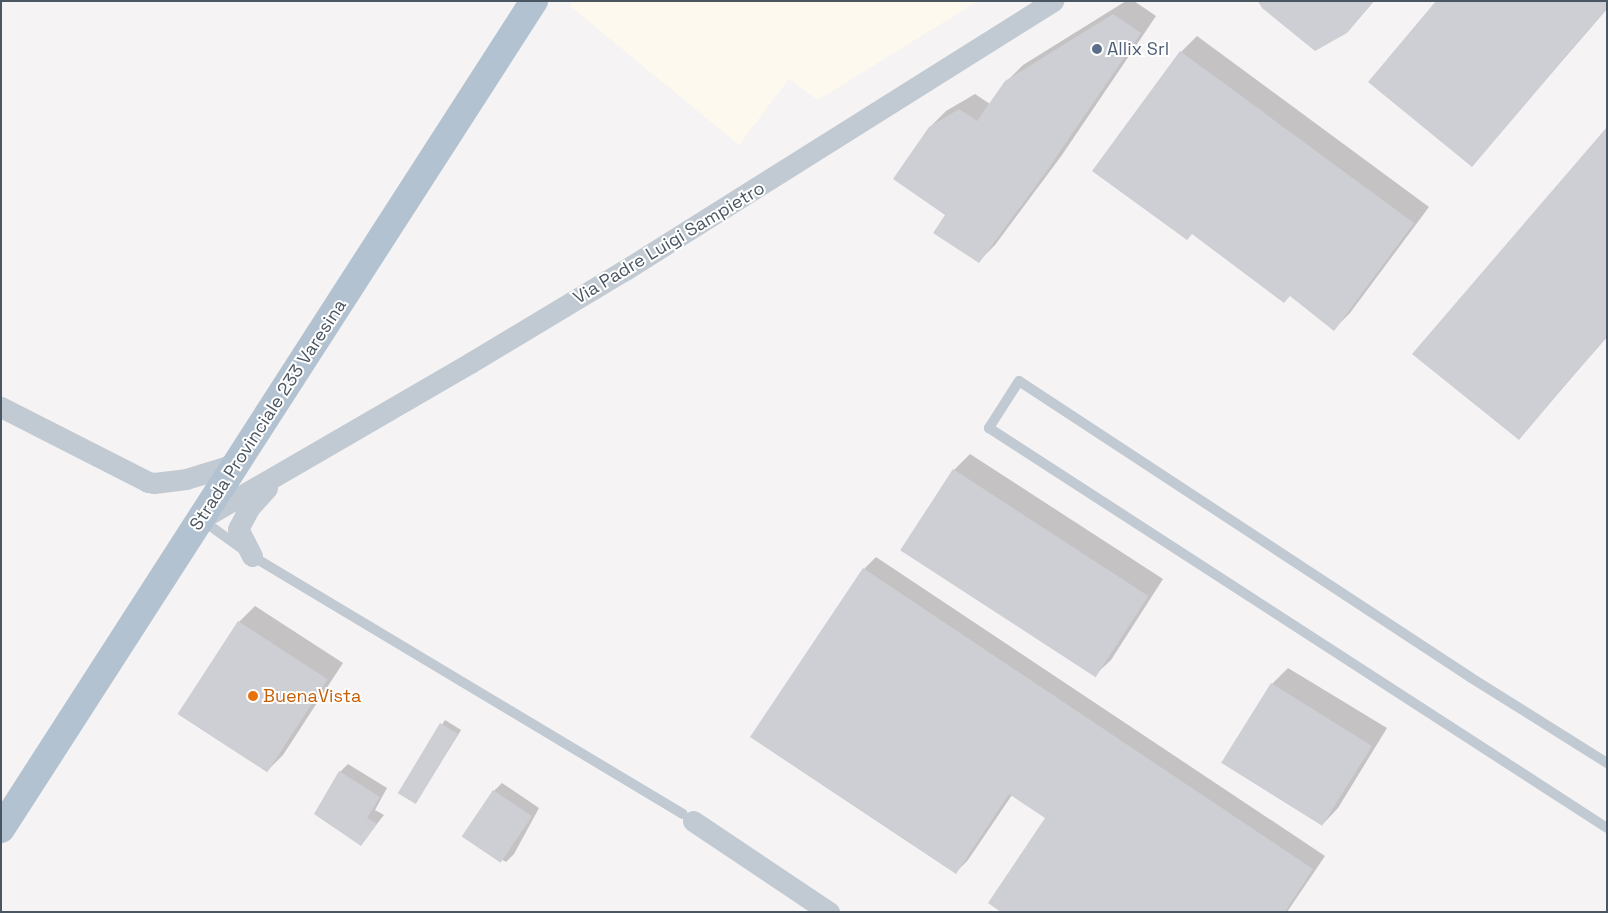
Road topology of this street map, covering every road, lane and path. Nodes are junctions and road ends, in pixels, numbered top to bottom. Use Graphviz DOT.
graph roads {
  1 [pos="534,1"];
  2 [pos="1053,1"];
  3 [pos="1,407"];
  4 [pos="240,460"];
  5 [pos="279,474"];
  6 [pos="200,519"];
  7 [pos="252,556"];
  8 [pos="1607,763"];
  9 [pos="688,818"];
  10 [pos="1,828"];
  11 [pos="1607,828"];
  12 [pos="829,912"];
  1 -- 4 [label="main road, Strada Provinciale 233 Varesina"];
  2 -- 5 [label="street, Via Padre Luigi Sampietro"];
  3 -- 4 [label="street"];
  4 -- 6 [label="main road, Strada Provinciale 233 Varesina"];
  5 -- 6 [label="street, Via Padre Luigi Sampietro"];
  5 -- 7 [label="street, Via Padre Luigi Sampietro"];
  6 -- 7 [label="lane"];
  6 -- 10 [label="main road, Strada Provinciale 233 Varesina"];
  7 -- 9 [label="lane"];
  8 -- 11 [label="lane"];
  9 -- 12 [label="street"];
}
